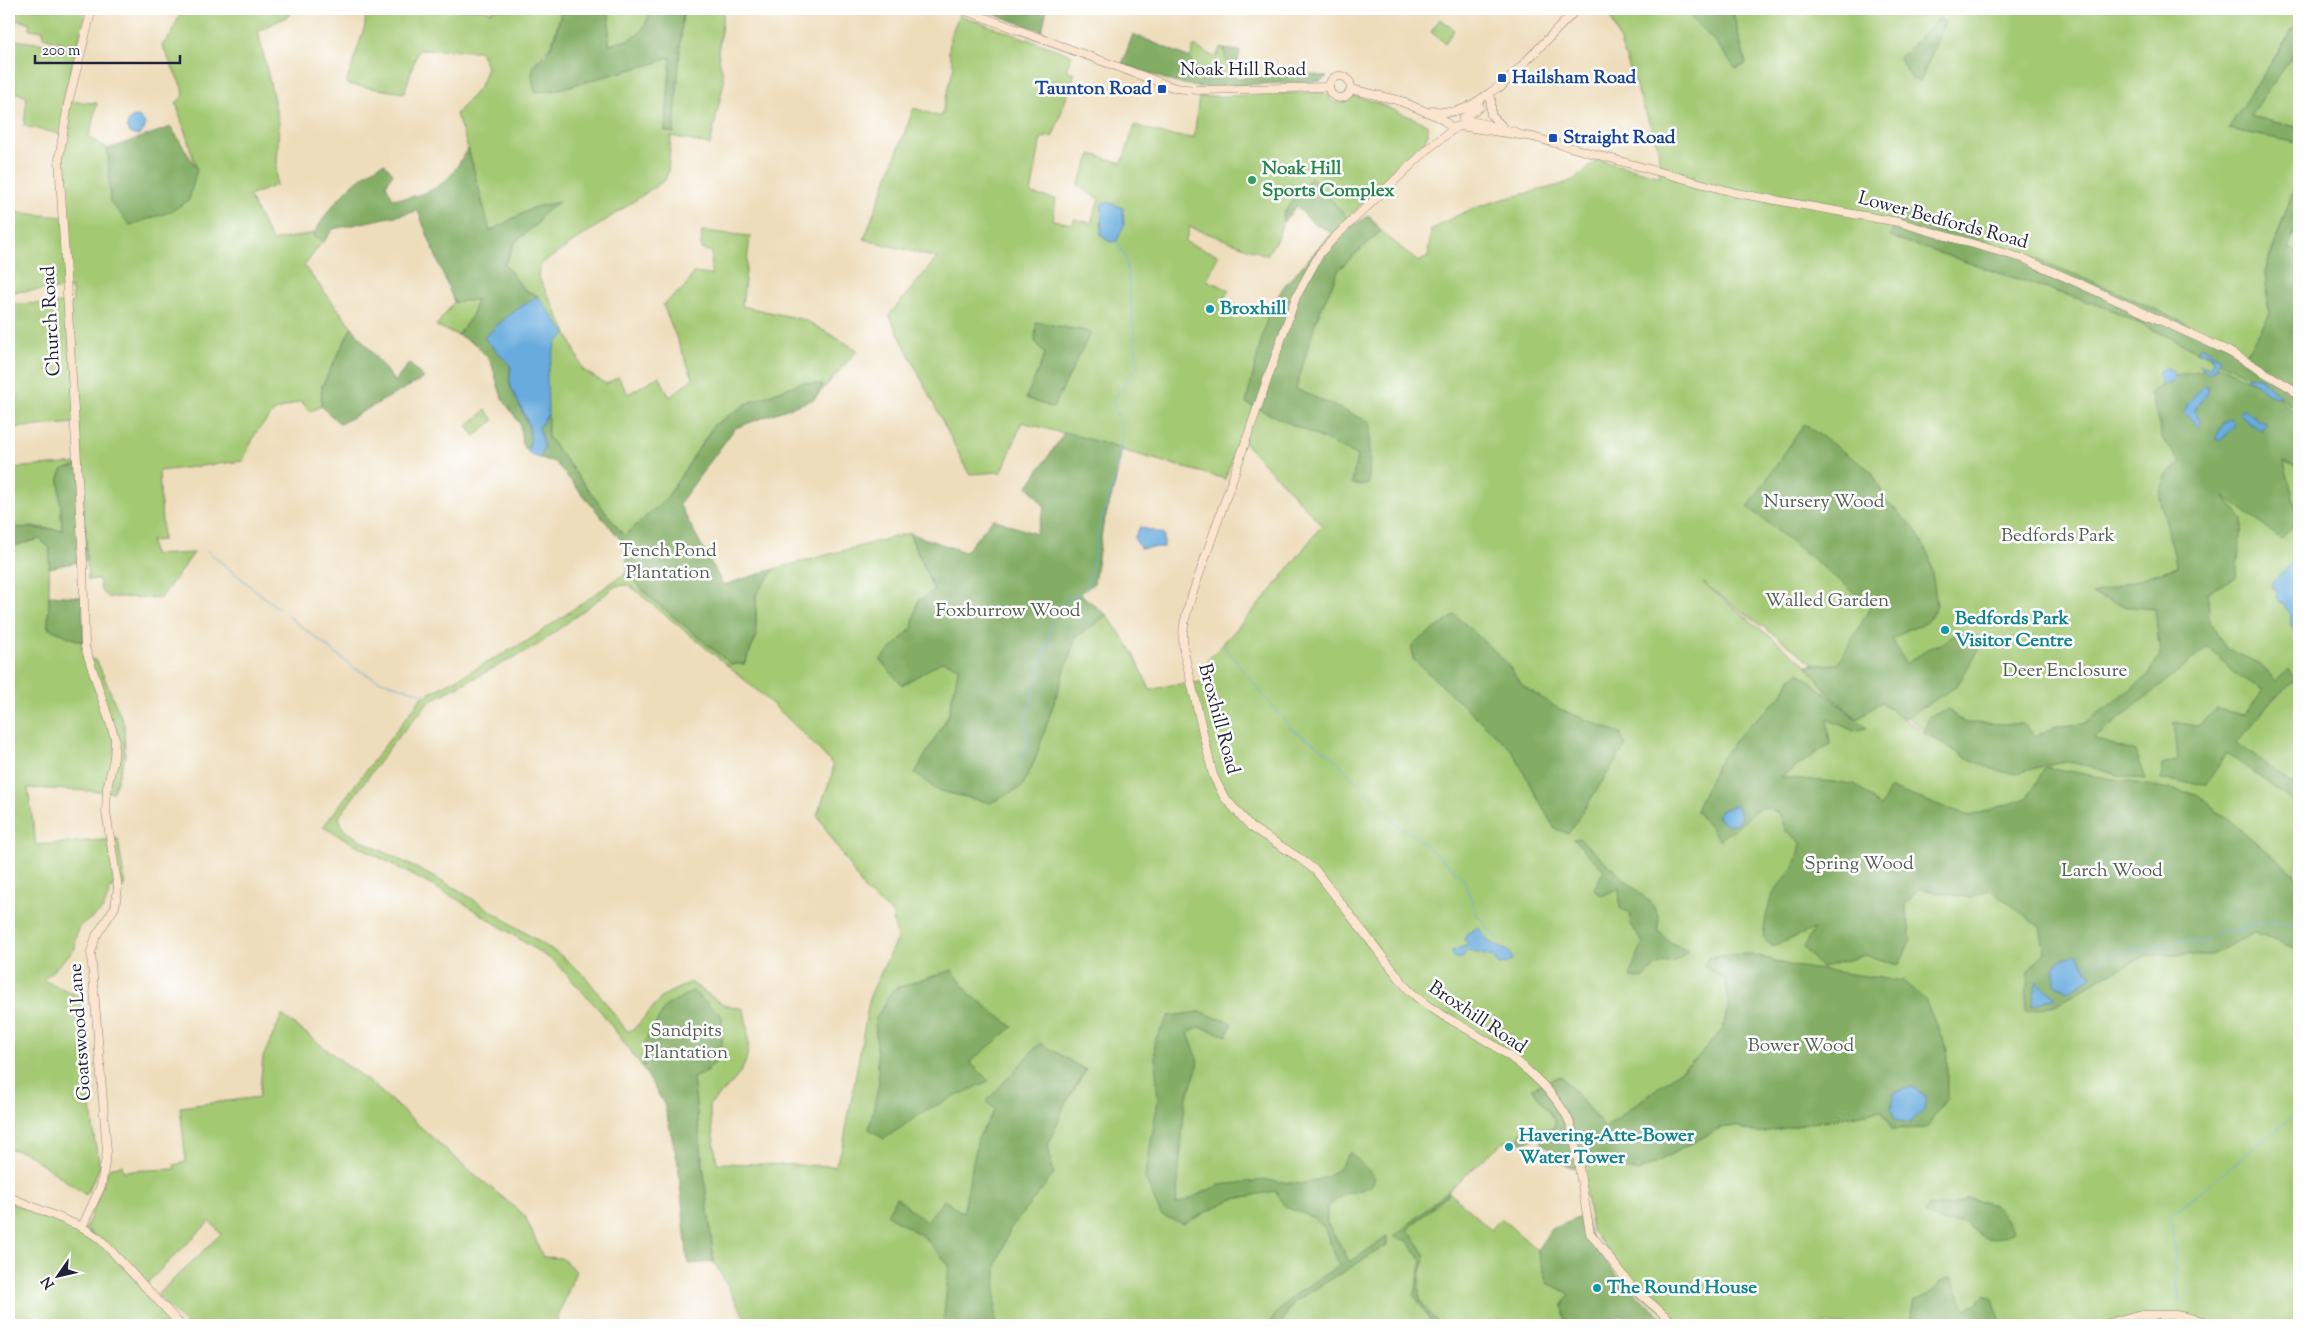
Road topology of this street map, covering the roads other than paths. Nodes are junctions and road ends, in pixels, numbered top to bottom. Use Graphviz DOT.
graph roads {
  1 [pos="92,9"];
  2 [pos="961,9"];
  3 [pos="1577,9"];
  4 [pos="1503,84"];
  5 [pos="1328,87"];
  6 [pos="1351,89"];
  7 [pos="1492,98"];
  8 [pos="1400,101"];
  9 [pos="1458,119"];
  10 [pos="1446,122"];
  11 [pos="1502,127"];
  12 [pos="1525,135"];
  13 [pos="1429,148"];
  14 [pos="2299,396"];
  15 [pos="86,634"];
  16 [pos="9,1197"];
  17 [pos="82,1227"];
  18 [pos="181,1325"];
  19 [pos="1676,1325"];
  20 [pos="2103,1325"];
  21 [pos="2220,1325"];
  1 -- 15 [label="street, Church Road"];
  2 -- 5 [label="street, Noak Hill Road"];
  3 -- 4 [label="street"];
  4 -- 7 [label="street"];
  4 -- 9 [label="street"];
  5 -- 6 [label="street, Noak Hill Road"];
  5 -- 6 [label="street, Noak Hill Road"];
  6 -- 8 [label="street, Noak Hill Road"];
  7 -- 9 [label="street"];
  7 -- 11 [label="street"];
  8 -- 9 [label="street, Noak Hill Road"];
  8 -- 10 [label="street, Noak Hill Road"];
  9 -- 10 [label="street, Noak Hill Road"];
  9 -- 10 [label="street"];
  9 -- 11 [label="street, Lower Bedfords Road"];
  9 -- 12 [label="street, Lower Bedfords Road"];
  9 -- 13 [label="street, Broxhill Road"];
  10 -- 13 [label="street, Broxhill Road"];
  11 -- 12 [label="street, Lower Bedfords Road"];
  12 -- 14 [label="street, Lower Bedfords Road"];
  13 -- 19 [label="street, Broxhill Road"];
  15 -- 17 [label="street, Goatswood Lane"];
  16 -- 17 [label="street"];
  17 -- 18 [label="street"];
  20 -- 21 [label="street"];
}
